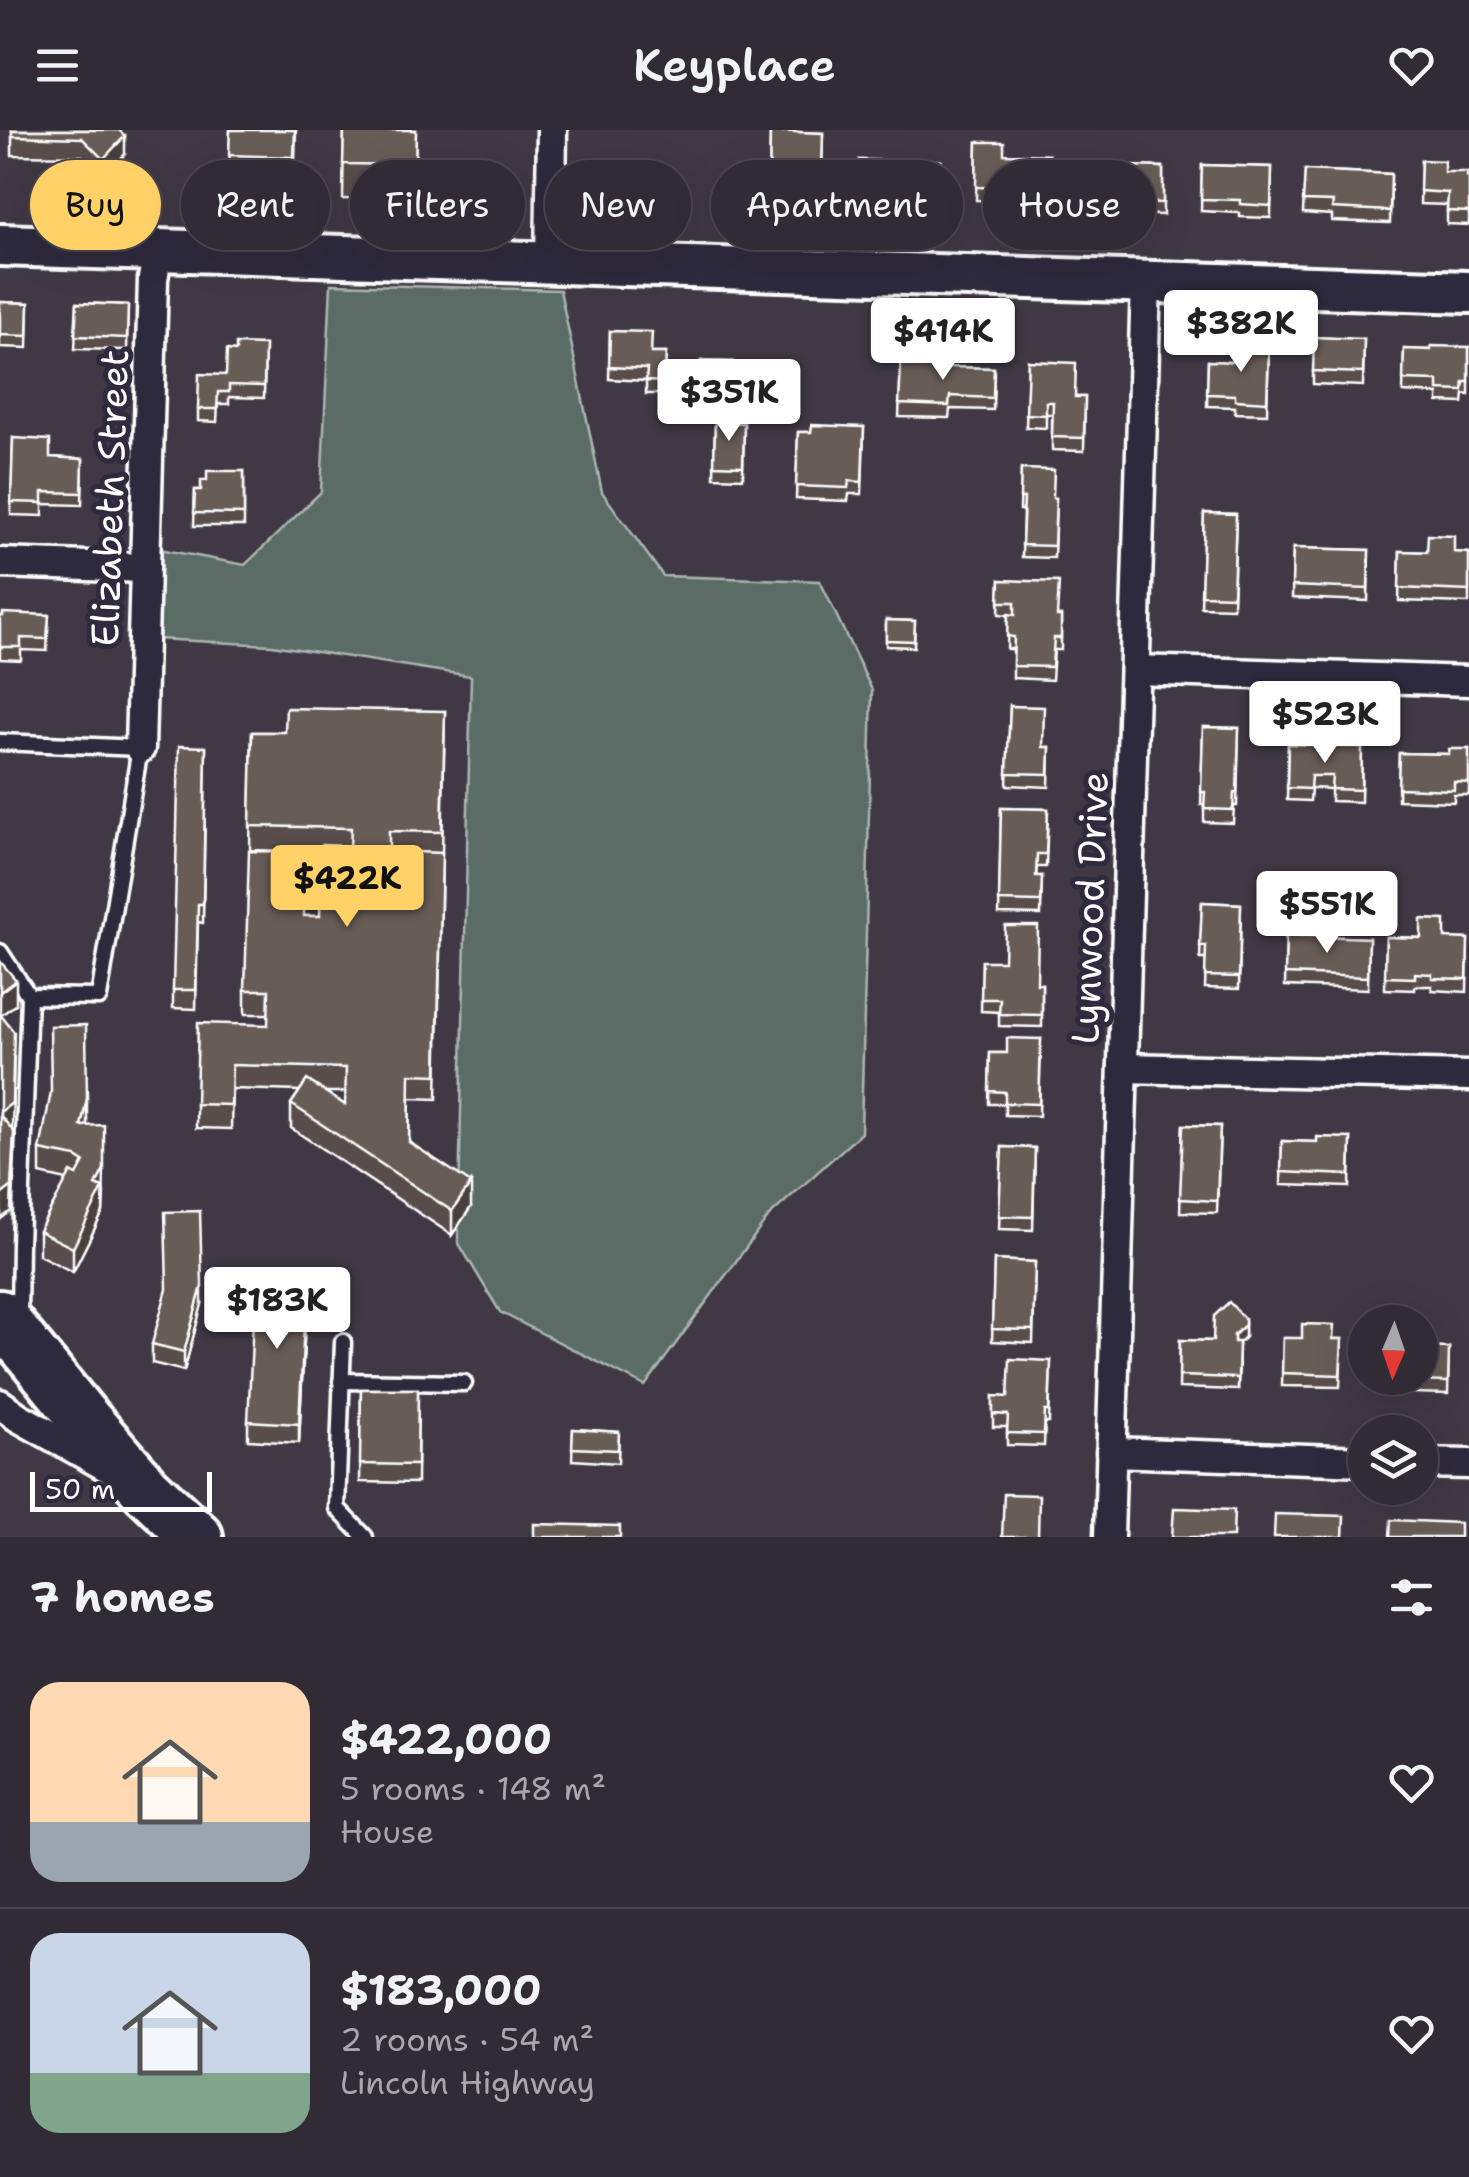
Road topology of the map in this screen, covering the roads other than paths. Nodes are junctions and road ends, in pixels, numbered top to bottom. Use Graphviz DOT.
graph roads {
  1 [pos="552,130"];
  2 [pos="0,245"];
  3 [pos="30,246"];
  4 [pos="158,250"];
  5 [pos="550,263"];
  6 [pos="1146,281"];
  7 [pos="1469,292"];
  8 [pos="0,563"];
  9 [pos="145,568"];
  10 [pos="1134,670"];
  11 [pos="1469,680"];
  12 [pos="0,742"];
  13 [pos="140,748"];
  14 [pos="0,952"];
  15 [pos="28,996"];
  16 [pos="1123,1068"];
  17 [pos="1469,1076"];
  18 [pos="10,1327"];
  19 [pos="343,1342"];
  20 [pos="341,1381"];
  21 [pos="464,1383"];
  22 [pos="0,1404"];
  23 [pos="1111,1452"];
  24 [pos="1348,1460"];
  25 [pos="1438,1463"];
  26 [pos="1469,1464"];
  27 [pos="146,1489"];
  28 [pos="197,1537"];
  29 [pos="365,1537"];
  30 [pos="1109,1537"];
  1 -- 5 [label="street"];
  2 -- 3 [label="street"];
  4 -- 5 [label="street"];
  4 -- 9 [label="street, Elizabeth Street"];
  5 -- 6 [label="street"];
  6 -- 7 [label="street"];
  6 -- 10 [label="street, Lynwood Drive"];
  8 -- 9 [label="street"];
  9 -- 13 [label="street, Elizabeth Street"];
  10 -- 11 [label="street"];
  10 -- 16 [label="street, Lynwood Drive"];
  12 -- 13 [label="lane"];
  13 -- 15 [label="lane"];
  14 -- 15 [label="lane"];
  15 -- 18 [label="lane"];
  16 -- 17 [label="street"];
  16 -- 23 [label="street, Lynwood Drive"];
  18 -- 27 [label="highway"];
  19 -- 20 [label="lane"];
  20 -- 21 [label="lane"];
  20 -- 29 [label="lane"];
  22 -- 27 [label="street"];
  23 -- 24 [label="street"];
  23 -- 30 [label="street, Lynwood Drive"];
  25 -- 26 [label="street"];
  27 -- 28 [label="highway"];
}
